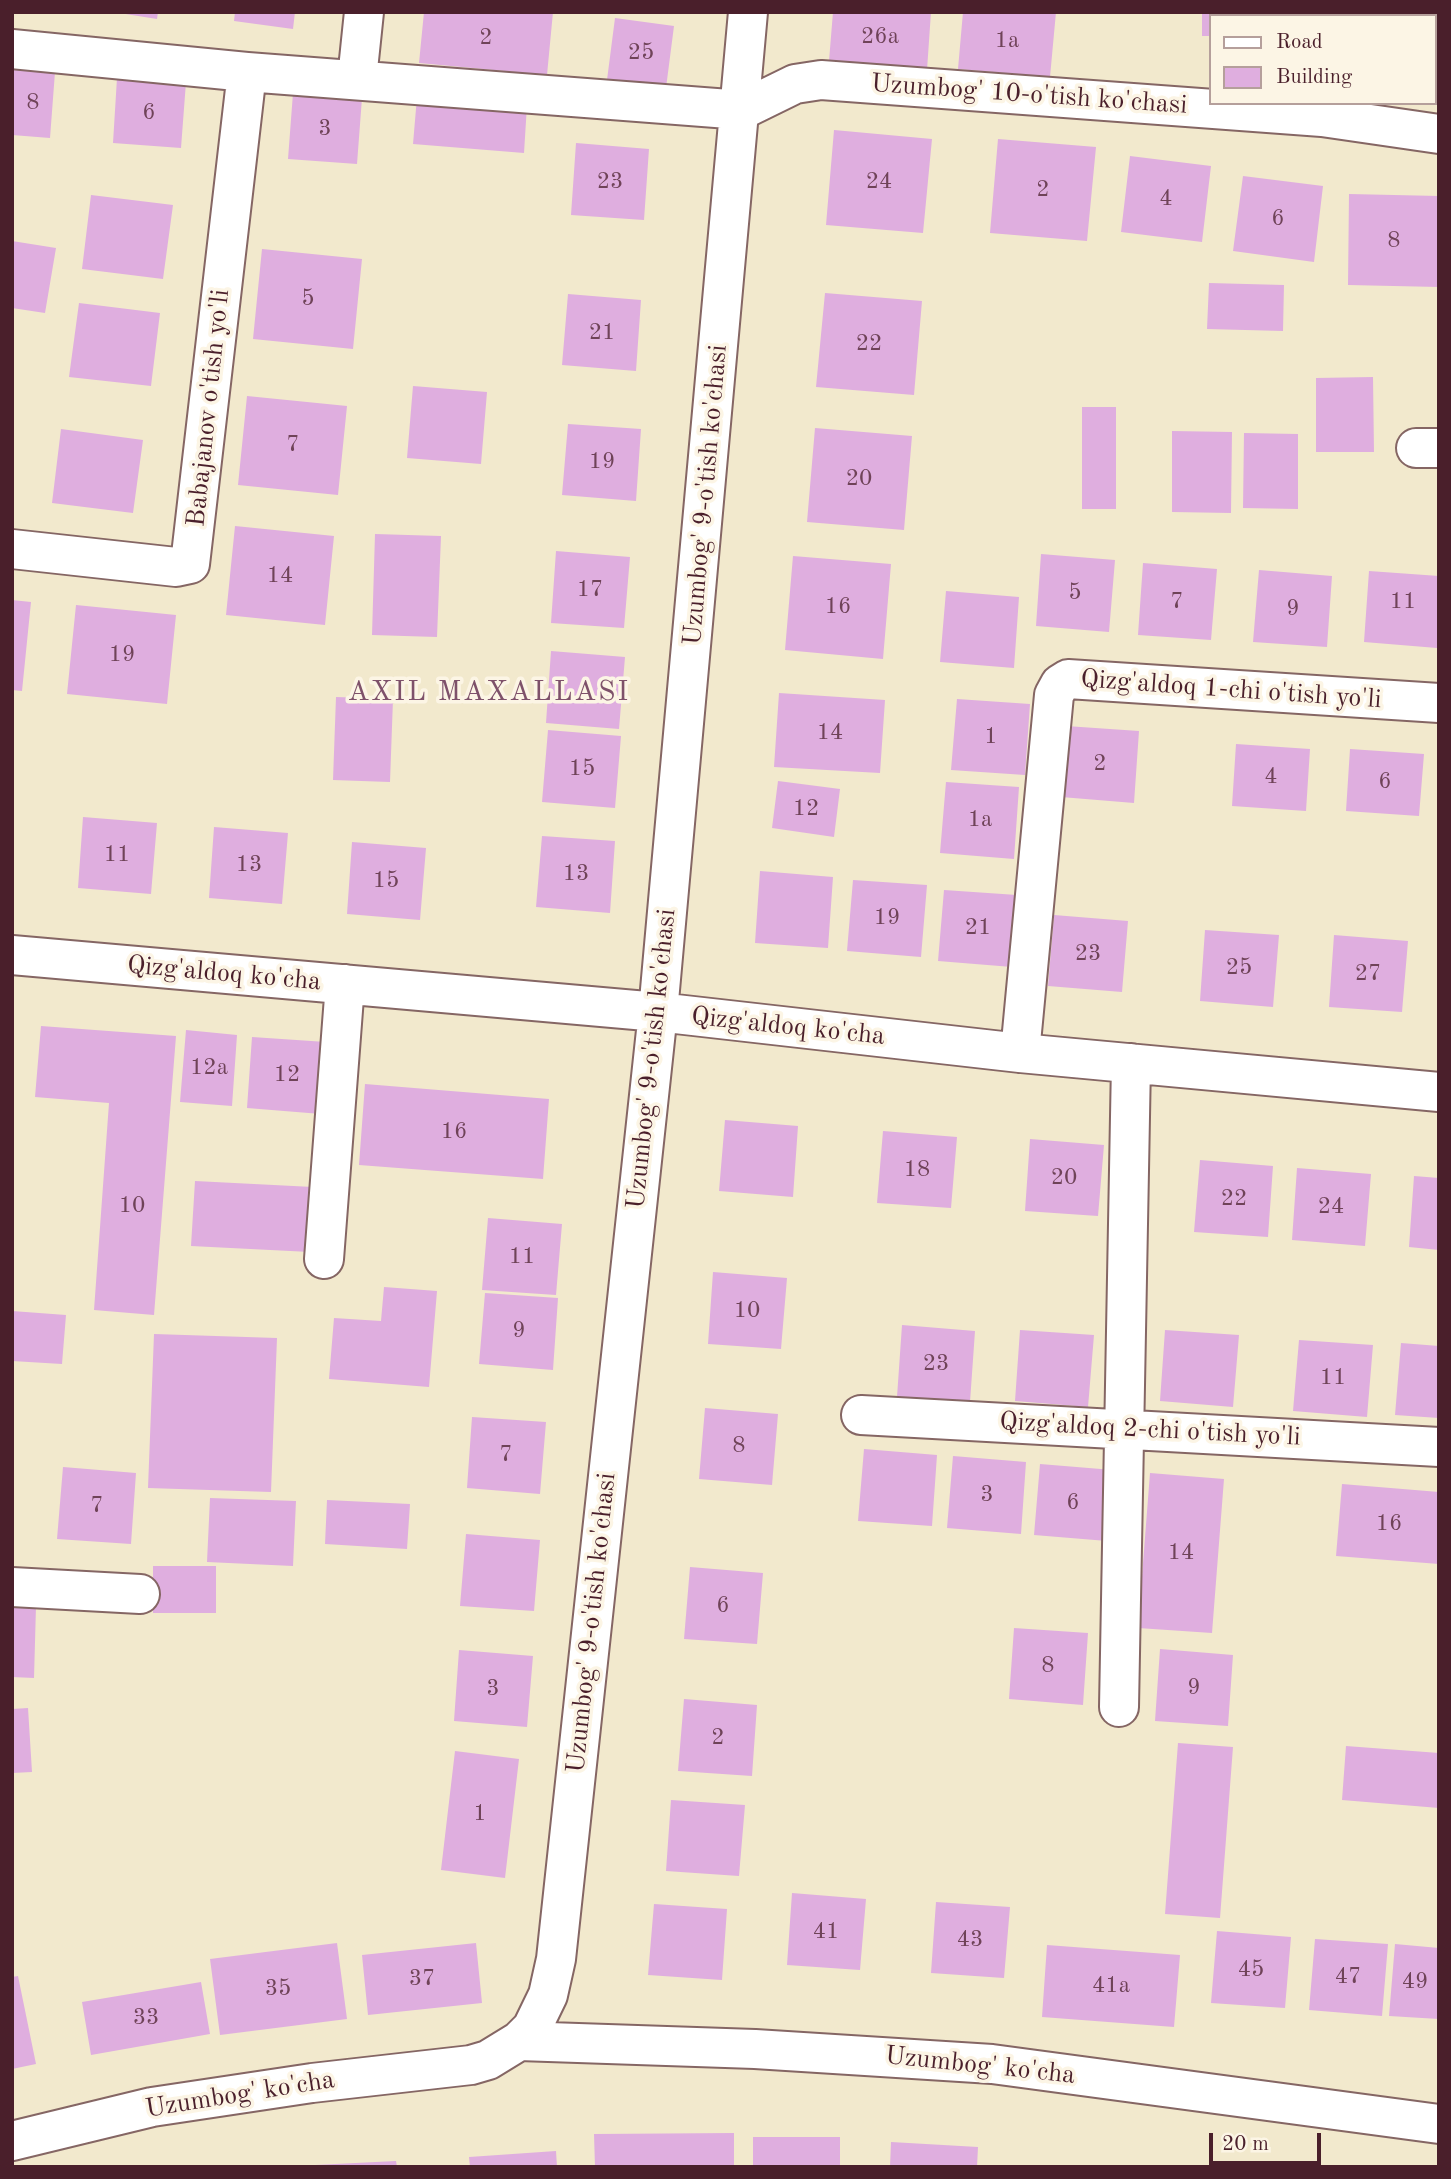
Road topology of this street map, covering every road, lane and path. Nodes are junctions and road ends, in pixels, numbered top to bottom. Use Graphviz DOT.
graph roads {
  1 [pos="364,12"];
  2 [pos="748,12"];
  3 [pos="12,49"];
  4 [pos="247,72"];
  5 [pos="357,79"];
  6 [pos="1210,103"];
  7 [pos="1238,105"];
  8 [pos="741,110"];
  9 [pos="1322,110"];
  10 [pos="1439,134"];
  11 [pos="12,549"];
  12 [pos="1439,703"];
  13 [pos="12,955"];
  14 [pos="345,984"];
  15 [pos="658,1012"];
  16 [pos="1020,1053"];
  17 [pos="1131,1063"];
  18 [pos="1439,1092"];
  19 [pos="324,1259"];
  20 [pos="862,1415"];
  21 [pos="1127,1428"];
  22 [pos="1439,1447"];
  23 [pos="12,1587"];
  24 [pos="140,1594"];
  25 [pos="1119,1707"];
  26 [pos="519,2041"];
  27 [pos="471,2065"];
  28 [pos="1439,2124"];
  29 [pos="12,2141"];
  1 -- 5 [label="street"];
  2 -- 8 [label="street, Uzumbog' 9-o'tish ko'chasi"];
  3 -- 4 [label="street"];
  4 -- 5 [label="street"];
  4 -- 11 [label="street, Babajanov o'tish yo'li"];
  5 -- 8 [label="street"];
  6 -- 8 [label="street, Uzumbog' 10-o'tish ko'chasi"];
  7 -- 9 [label="street, Uzumbog' 10-o'tish ko'chasi"];
  8 -- 15 [label="street, Uzumbog' 9-o'tish ko'chasi"];
  9 -- 10 [label="street, Uzumbog' 10-o'tish ko'chasi"];
  12 -- 16 [label="street, Qizg'aldoq 1-chi o'tish yo'li"];
  13 -- 14 [label="street, Qizg'aldoq ko'cha"];
  14 -- 15 [label="street, Qizg'aldoq ko'cha"];
  14 -- 19 [label="street"];
  15 -- 16 [label="street, Qizg'aldoq ko'cha"];
  15 -- 26 [label="street, Uzumbog' 9-o'tish ko'chasi"];
  16 -- 17 [label="street, Qizg'aldoq ko'cha"];
  17 -- 18 [label="street, Qizg'aldoq ko'cha"];
  17 -- 21 [label="street"];
  20 -- 21 [label="street, Qizg'aldoq 2-chi o'tish yo'li"];
  21 -- 22 [label="street, Qizg'aldoq 2-chi o'tish yo'li"];
  21 -- 25 [label="street"];
  23 -- 24 [label="street"];
  26 -- 27 [label="street, Uzumbog' 9-o'tish ko'chasi"];
  26 -- 28 [label="street, Uzumbog' ko'cha"];
  27 -- 29 [label="street, Uzumbog' ko'cha"];
}
